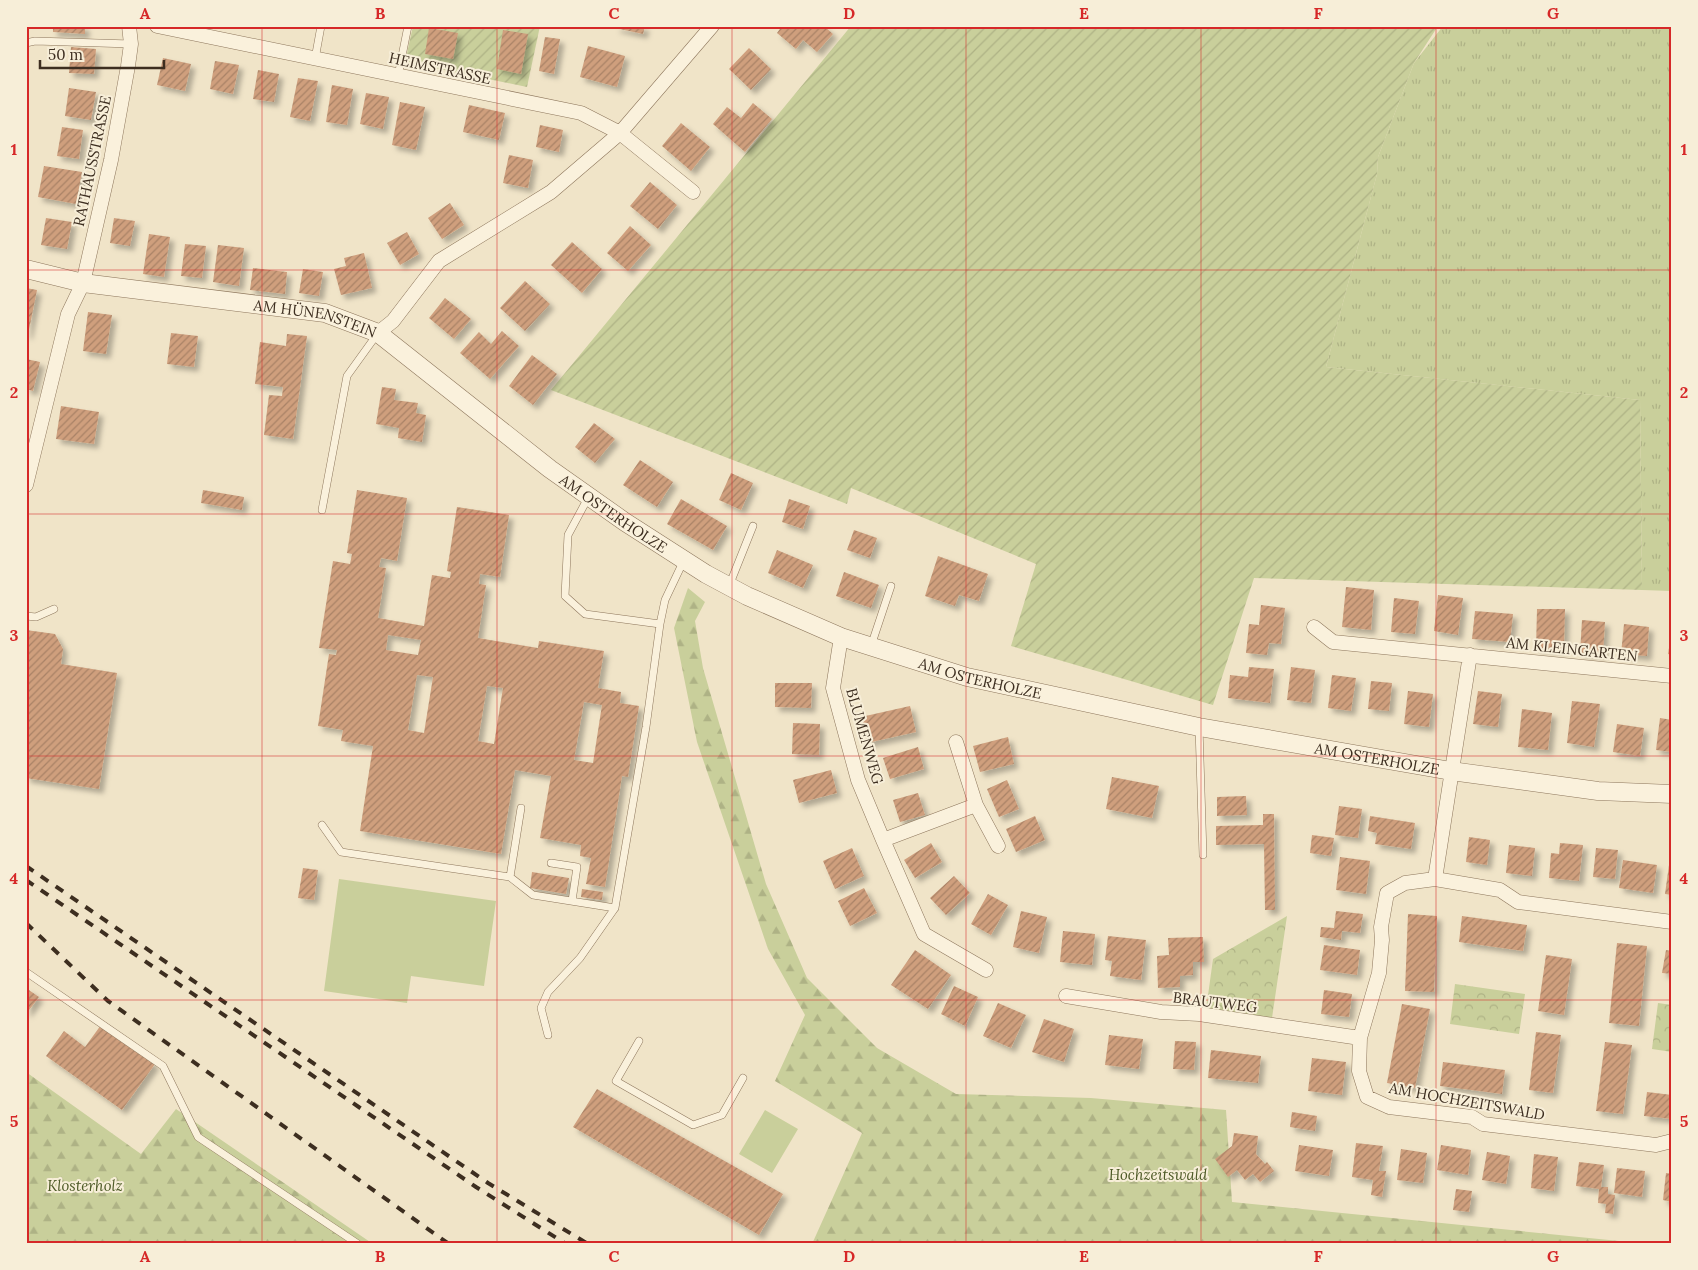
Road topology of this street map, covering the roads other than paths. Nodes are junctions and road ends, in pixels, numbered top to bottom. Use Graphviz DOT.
graph roads {
  1 [pos="130,26"];
  2 [pos="158,26"];
  3 [pos="320,26"];
  4 [pos="408,26"];
  5 [pos="712,26"];
  6 [pos="26,43"];
  7 [pos="130,44"];
  8 [pos="315,58"];
  9 [pos="398,76"];
  10 [pos="620,133"];
  11 [pos="693,192"];
  12 [pos="26,269"];
  13 [pos="83,283"];
  14 [pos="378,333"];
  15 [pos="26,484"];
  16 [pos="589,496"];
  17 [pos="322,510"];
  18 [pos="753,526"];
  19 [pos="684,560"];
  20 [pos="891,586"];
  21 [pos="729,587"];
  22 [pos="54,609"];
  23 [pos="26,616"];
  24 [pos="660,624"];
  25 [pos="1314,627"];
  26 [pos="841,637"];
  27 [pos="870,647"];
  28 [pos="1470,655"];
  29 [pos="1672,676"];
  30 [pos="1199,726"];
  31 [pos="956,742"];
  32 [pos="1450,771"];
  33 [pos="1672,794"];
  34 [pos="976,805"];
  35 [pos="521,808"];
  36 [pos="322,825"];
  37 [pos="883,840"];
  38 [pos="998,846"];
  39 [pos="1203,855"];
  40 [pos="551,863"];
  41 [pos="510,877"];
  42 [pos="1435,879"];
  43 [pos="572,901"];
  44 [pos="615,908"];
  45 [pos="1672,922"];
  46 [pos="986,970"];
  47 [pos="26,972"];
  48 [pos="1066,996"];
  49 [pos="548,1035"];
  50 [pos="1360,1038"];
  51 [pos="639,1041"];
  52 [pos="744,1078"];
  53 [pos="1672,1140"];
  54 [pos="358,1244"];
  1 -- 7 [label="street, RATHAUSSTRASSE"];
  2 -- 8 [label="street, HEIMSTRASSE"];
  3 -- 8 [label="lane"];
  4 -- 9 [label="lane"];
  5 -- 10 [label="street, AM HÜNENSTEIN"];
  6 -- 7 [label="lane"];
  7 -- 13 [label="street, RATHAUSSTRASSE"];
  8 -- 9 [label="street, HEIMSTRASSE"];
  9 -- 10 [label="street, HEIMSTRASSE"];
  10 -- 11 [label="street, HEIMSTRASSE"];
  10 -- 14 [label="street, AM HÜNENSTEIN"];
  12 -- 13 [label="street, AM HÜNENSTEIN"];
  13 -- 14 [label="street, AM HÜNENSTEIN"];
  13 -- 15 [label="street, RATHAUSSTRASSE"];
  14 -- 16 [label="street, AM OSTERHOLZE"];
  14 -- 17 [label="lane"];
  16 -- 19 [label="street, AM OSTERHOLZE"];
  16 -- 24 [label="lane"];
  18 -- 21 [label="lane"];
  19 -- 21 [label="street, AM OSTERHOLZE"];
  19 -- 24 [label="lane"];
  20 -- 27 [label="lane"];
  21 -- 26 [label="street, AM OSTERHOLZE"];
  22 -- 23 [label="lane"];
  24 -- 44 [label="lane"];
  25 -- 28 [label="street, AM KLEINGARTEN"];
  26 -- 27 [label="street, AM OSTERHOLZE"];
  26 -- 37 [label="street, BLUMENWEG"];
  27 -- 30 [label="street, AM OSTERHOLZE"];
  28 -- 29 [label="street, AM KLEINGARTEN"];
  28 -- 32 [label="street"];
  30 -- 32 [label="street, AM OSTERHOLZE"];
  30 -- 39 [label="lane"];
  31 -- 34 [label="street"];
  32 -- 33 [label="street, AM OSTERHOLZE"];
  32 -- 42 [label="street"];
  34 -- 37 [label="street"];
  34 -- 38 [label="street"];
  35 -- 41 [label="lane"];
  36 -- 41 [label="lane"];
  37 -- 46 [label="street, BLUMENWEG"];
  40 -- 43 [label="lane"];
  41 -- 43 [label="lane"];
  42 -- 45 [label="street, AM HOCHZEITSWALD"];
  42 -- 50 [label="street, AM HOCHZEITSWALD"];
  43 -- 44 [label="lane"];
  44 -- 49 [label="lane"];
  47 -- 54 [label="lane"];
  48 -- 50 [label="street, BRAUTWEG"];
  50 -- 53 [label="street, AM HOCHZEITSWALD"];
  51 -- 52 [label="lane"];
}
